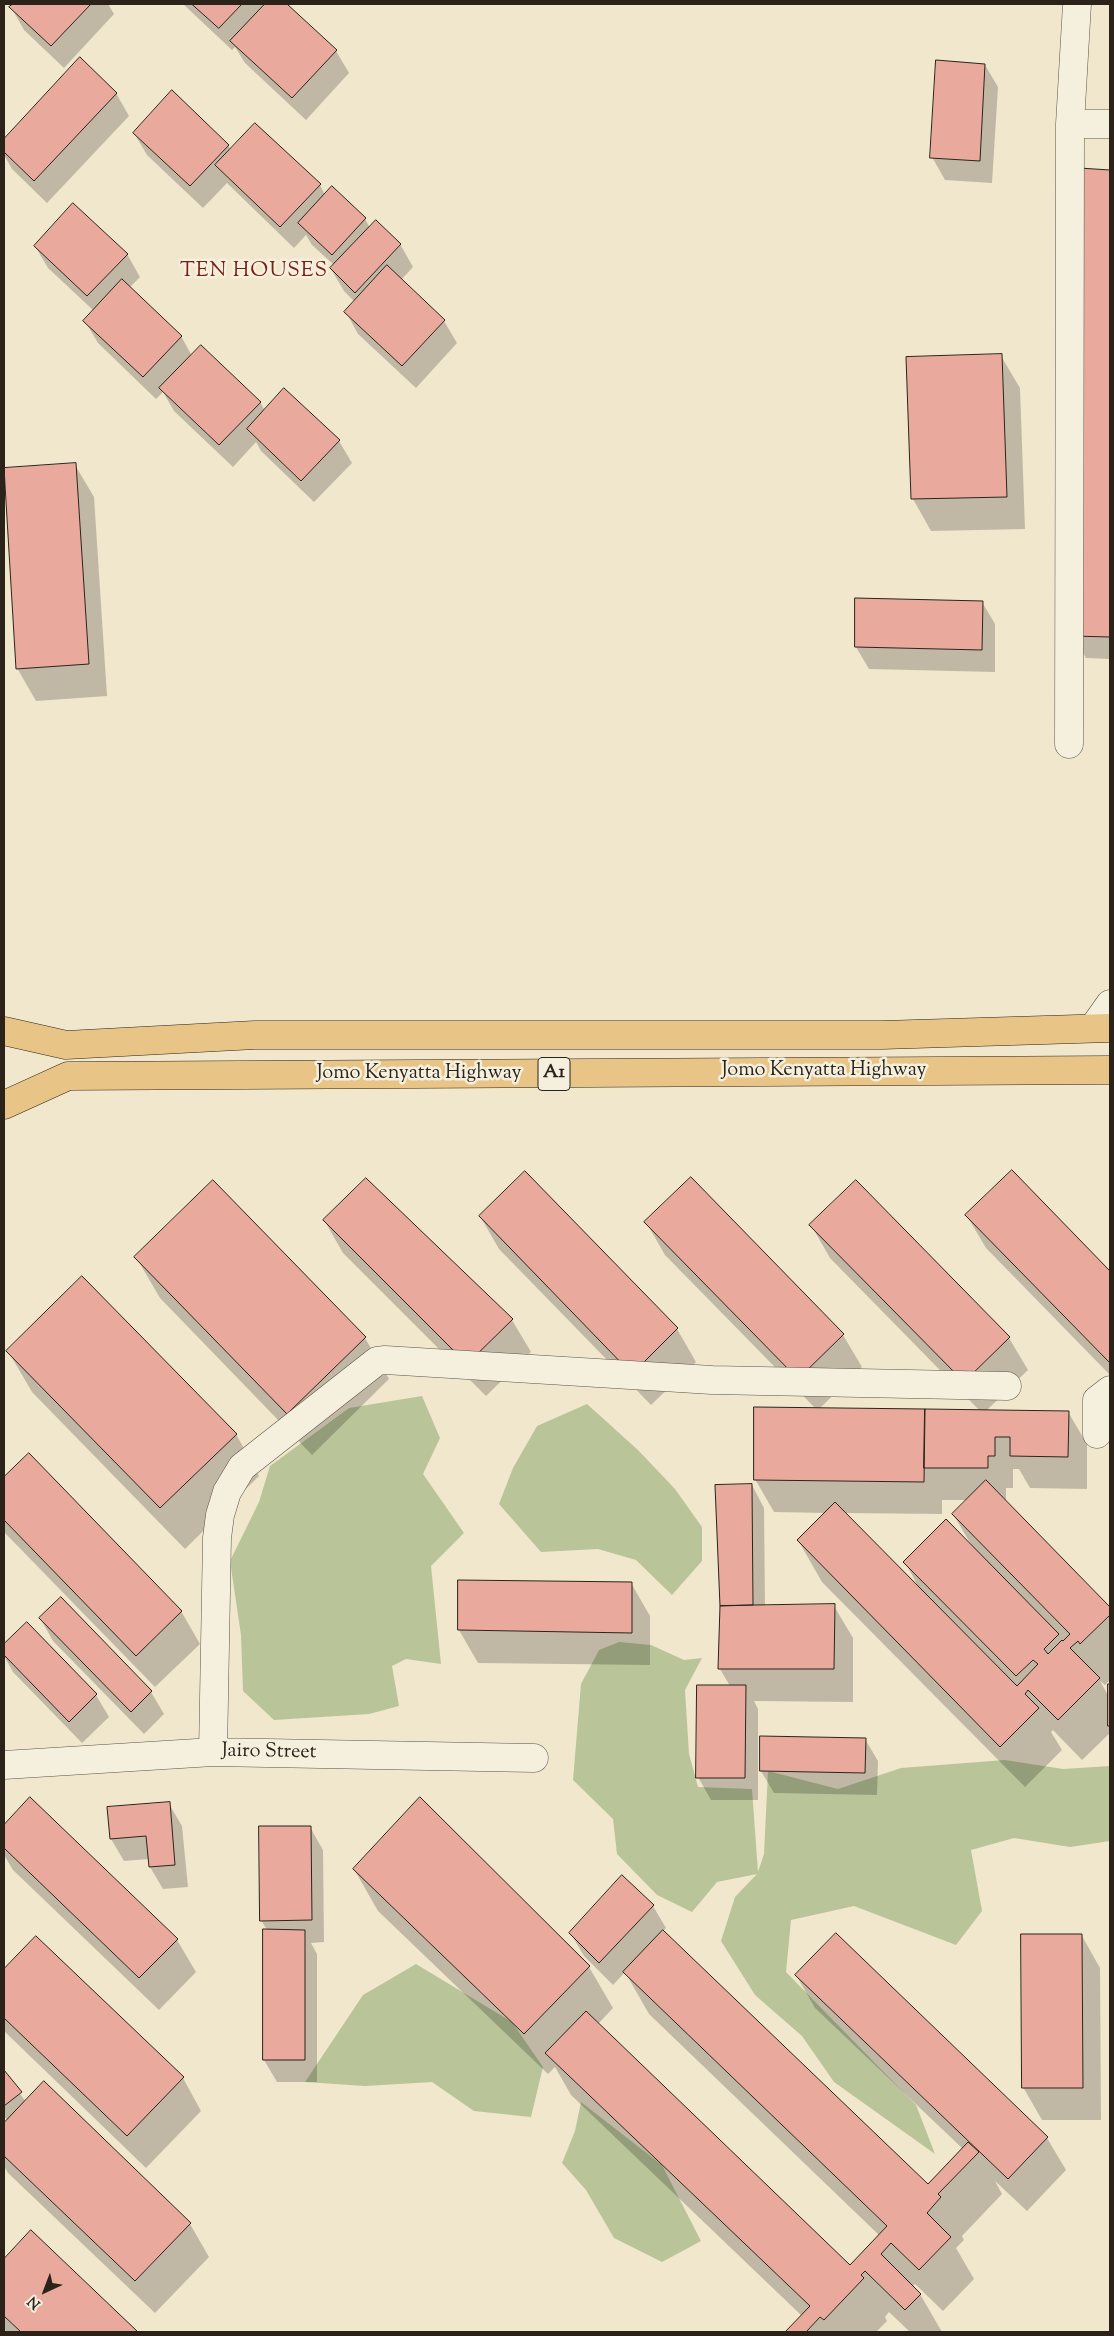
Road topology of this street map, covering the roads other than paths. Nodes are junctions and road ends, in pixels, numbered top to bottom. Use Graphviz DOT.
graph roads {
  1 [pos="1077,4"];
  2 [pos="1070,124"];
  3 [pos="1110,124"];
  4 [pos="1069,744"];
  5 [pos="1110,1004"];
  6 [pos="1101,1028"];
  7 [pos="4,1031"];
  8 [pos="1110,1070"];
  9 [pos="4,1105"];
  10 [pos="1008,1386"];
  11 [pos="1110,1390"];
  12 [pos="1097,1434"];
  13 [pos="213,1752"];
  14 [pos="534,1758"];
  15 [pos="4,1765"];
  1 -- 2 [label="street"];
  2 -- 3 [label="street"];
  2 -- 4 [label="street"];
  5 -- 6 [label="street"];
  6 -- 7 [label="highway, Jomo Kenyatta Highway / A1"];
  8 -- 9 [label="highway, Jomo Kenyatta Highway / A1"];
  10 -- 13 [label="street"];
  11 -- 12 [label="street"];
  13 -- 14 [label="street, Jairo Street"];
  13 -- 15 [label="street, Jairo Street"];
}
